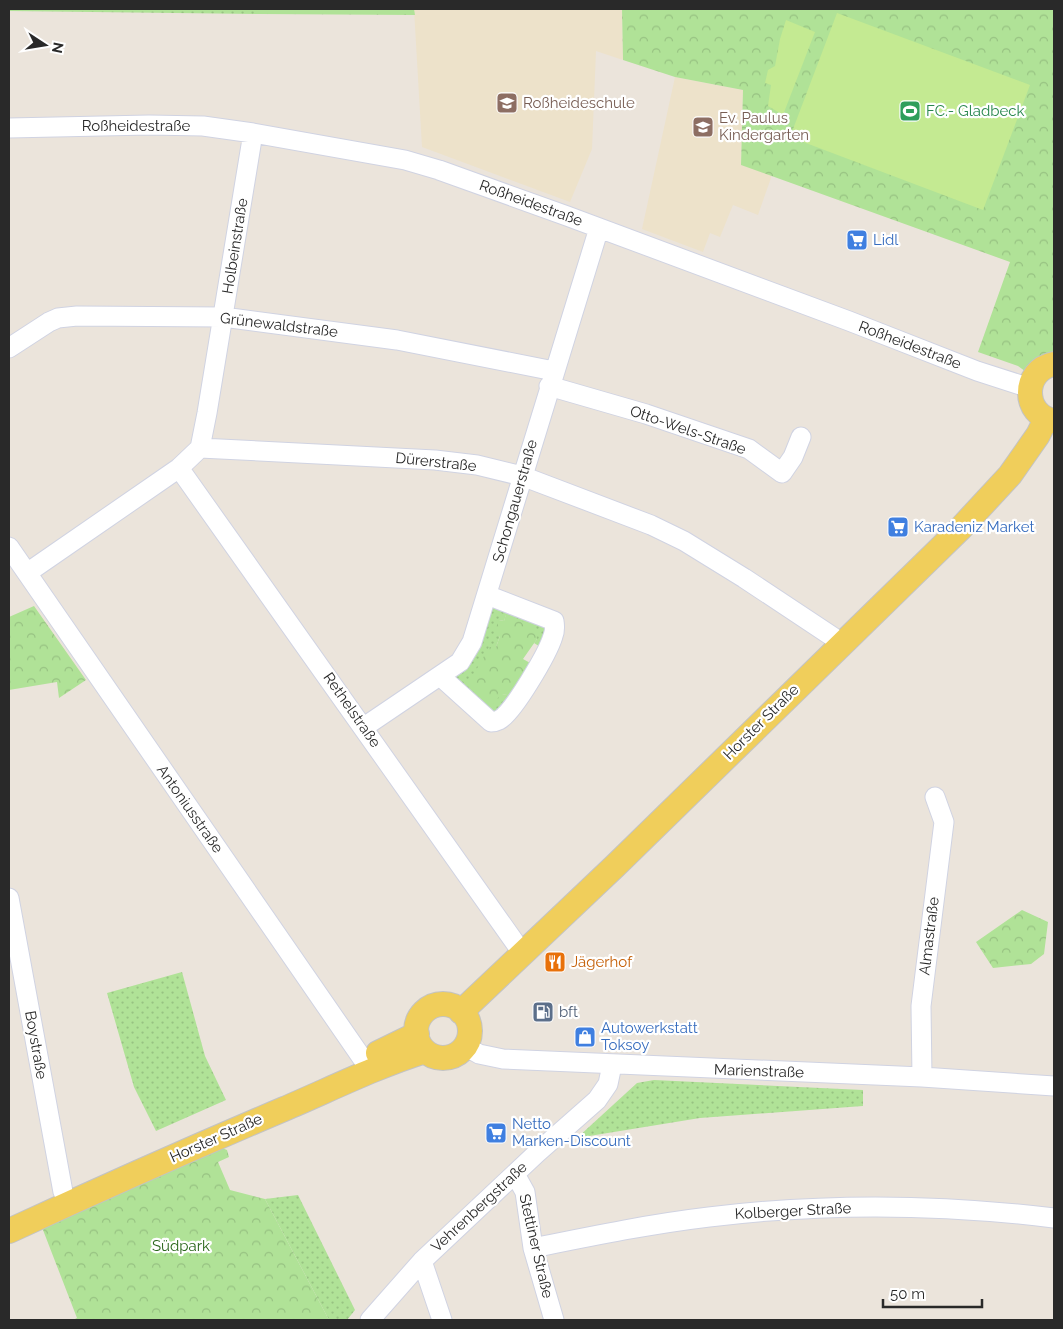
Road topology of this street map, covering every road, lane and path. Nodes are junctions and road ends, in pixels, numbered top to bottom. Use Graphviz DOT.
graph roads {
  1 [pos="9,128"];
  2 [pos="253,133"];
  3 [pos="599,228"];
  4 [pos="224,317"];
  5 [pos="9,348"];
  6 [pos="1054,364"];
  7 [pos="551,379"];
  8 [pos="1030,388"];
  9 [pos="1050,420"];
  10 [pos="801,437"];
  11 [pos="200,448"];
  12 [pos="179,468"];
  13 [pos="522,476"];
  14 [pos="9,547"];
  15 [pos="27,573"];
  16 [pos="487,595"];
  17 [pos="842,643"];
  18 [pos="440,676"];
  19 [pos="364,727"];
  20 [pos="936,797"];
  21 [pos="9,898"];
  22 [pos="523,954"];
  23 [pos="461,1012"];
  24 [pos="421,1043"];
  25 [pos="465,1046"];
  26 [pos="367,1065"];
  27 [pos="612,1065"];
  28 [pos="922,1077"];
  29 [pos="1054,1086"];
  30 [pos="515,1174"];
  31 [pos="63,1192"];
  32 [pos="9,1217"];
  33 [pos="1054,1218"];
  34 [pos="9,1231"];
  35 [pos="533,1248"];
  36 [pos="422,1261"];
  37 [pos="370,1320"];
  38 [pos="442,1320"];
  39 [pos="554,1320"];
  1 -- 2 [label="street, Roßheidestraße"];
  2 -- 3 [label="street, Roßheidestraße"];
  2 -- 4 [label="street, Holbeinstraße"];
  3 -- 7 [label="street, Schongauerstraße"];
  3 -- 8 [label="street, Roßheidestraße"];
  4 -- 5 [label="street, Grünewaldstraße"];
  4 -- 7 [label="street, Grünewaldstraße"];
  4 -- 11 [label="street, Holbeinstraße"];
  6 -- 8 [label="main road"];
  7 -- 10 [label="street, Otto-Wels-Straße"];
  7 -- 13 [label="street, Schongauerstraße"];
  8 -- 9 [label="main road"];
  9 -- 17 [label="main road, Horster Straße"];
  11 -- 12 [label="street"];
  11 -- 13 [label="street, Dürerstraße"];
  12 -- 15 [label="street"];
  12 -- 19 [label="street, Rethelstraße"];
  13 -- 16 [label="street, Schongauerstraße"];
  13 -- 17 [label="street, Dürerstraße"];
  14 -- 15 [label="street, Antoniusstraße"];
  15 -- 26 [label="street, Antoniusstraße"];
  16 -- 18 [label="street, Schongauerstraße"];
  16 -- 18 [label="street"];
  17 -- 22 [label="main road, Horster Straße"];
  18 -- 19 [label="street, Schongauerstraße"];
  19 -- 22 [label="street, Rethelstraße"];
  20 -- 28 [label="street, Almastraße"];
  21 -- 31 [label="street, Boystraße"];
  22 -- 23 [label="main road, Horster Straße"];
  23 -- 24 [label="main road"];
  23 -- 25 [label="main road"];
  24 -- 25 [label="main road"];
  24 -- 26 [label="main road, Horster Straße"];
  25 -- 27 [label="street, Marienstraße"];
  26 -- 31 [label="main road, Horster Straße"];
  26 -- 34 [label="main road, Horster Straße"];
  27 -- 28 [label="street, Marienstraße"];
  27 -- 30 [label="street, Vehrenbergstraße"];
  28 -- 29 [label="street, Marienstraße"];
  30 -- 35 [label="street, Stettiner Straße"];
  30 -- 36 [label="street, Vehrenbergstraße"];
  31 -- 32 [label="main road, Horster Straße"];
  33 -- 35 [label="street, Kolberger Straße"];
  35 -- 39 [label="street, Stettiner Straße"];
  36 -- 37 [label="street, Vehrenbergstraße"];
  36 -- 38 [label="street, Vehrenbergstraße"];
}
